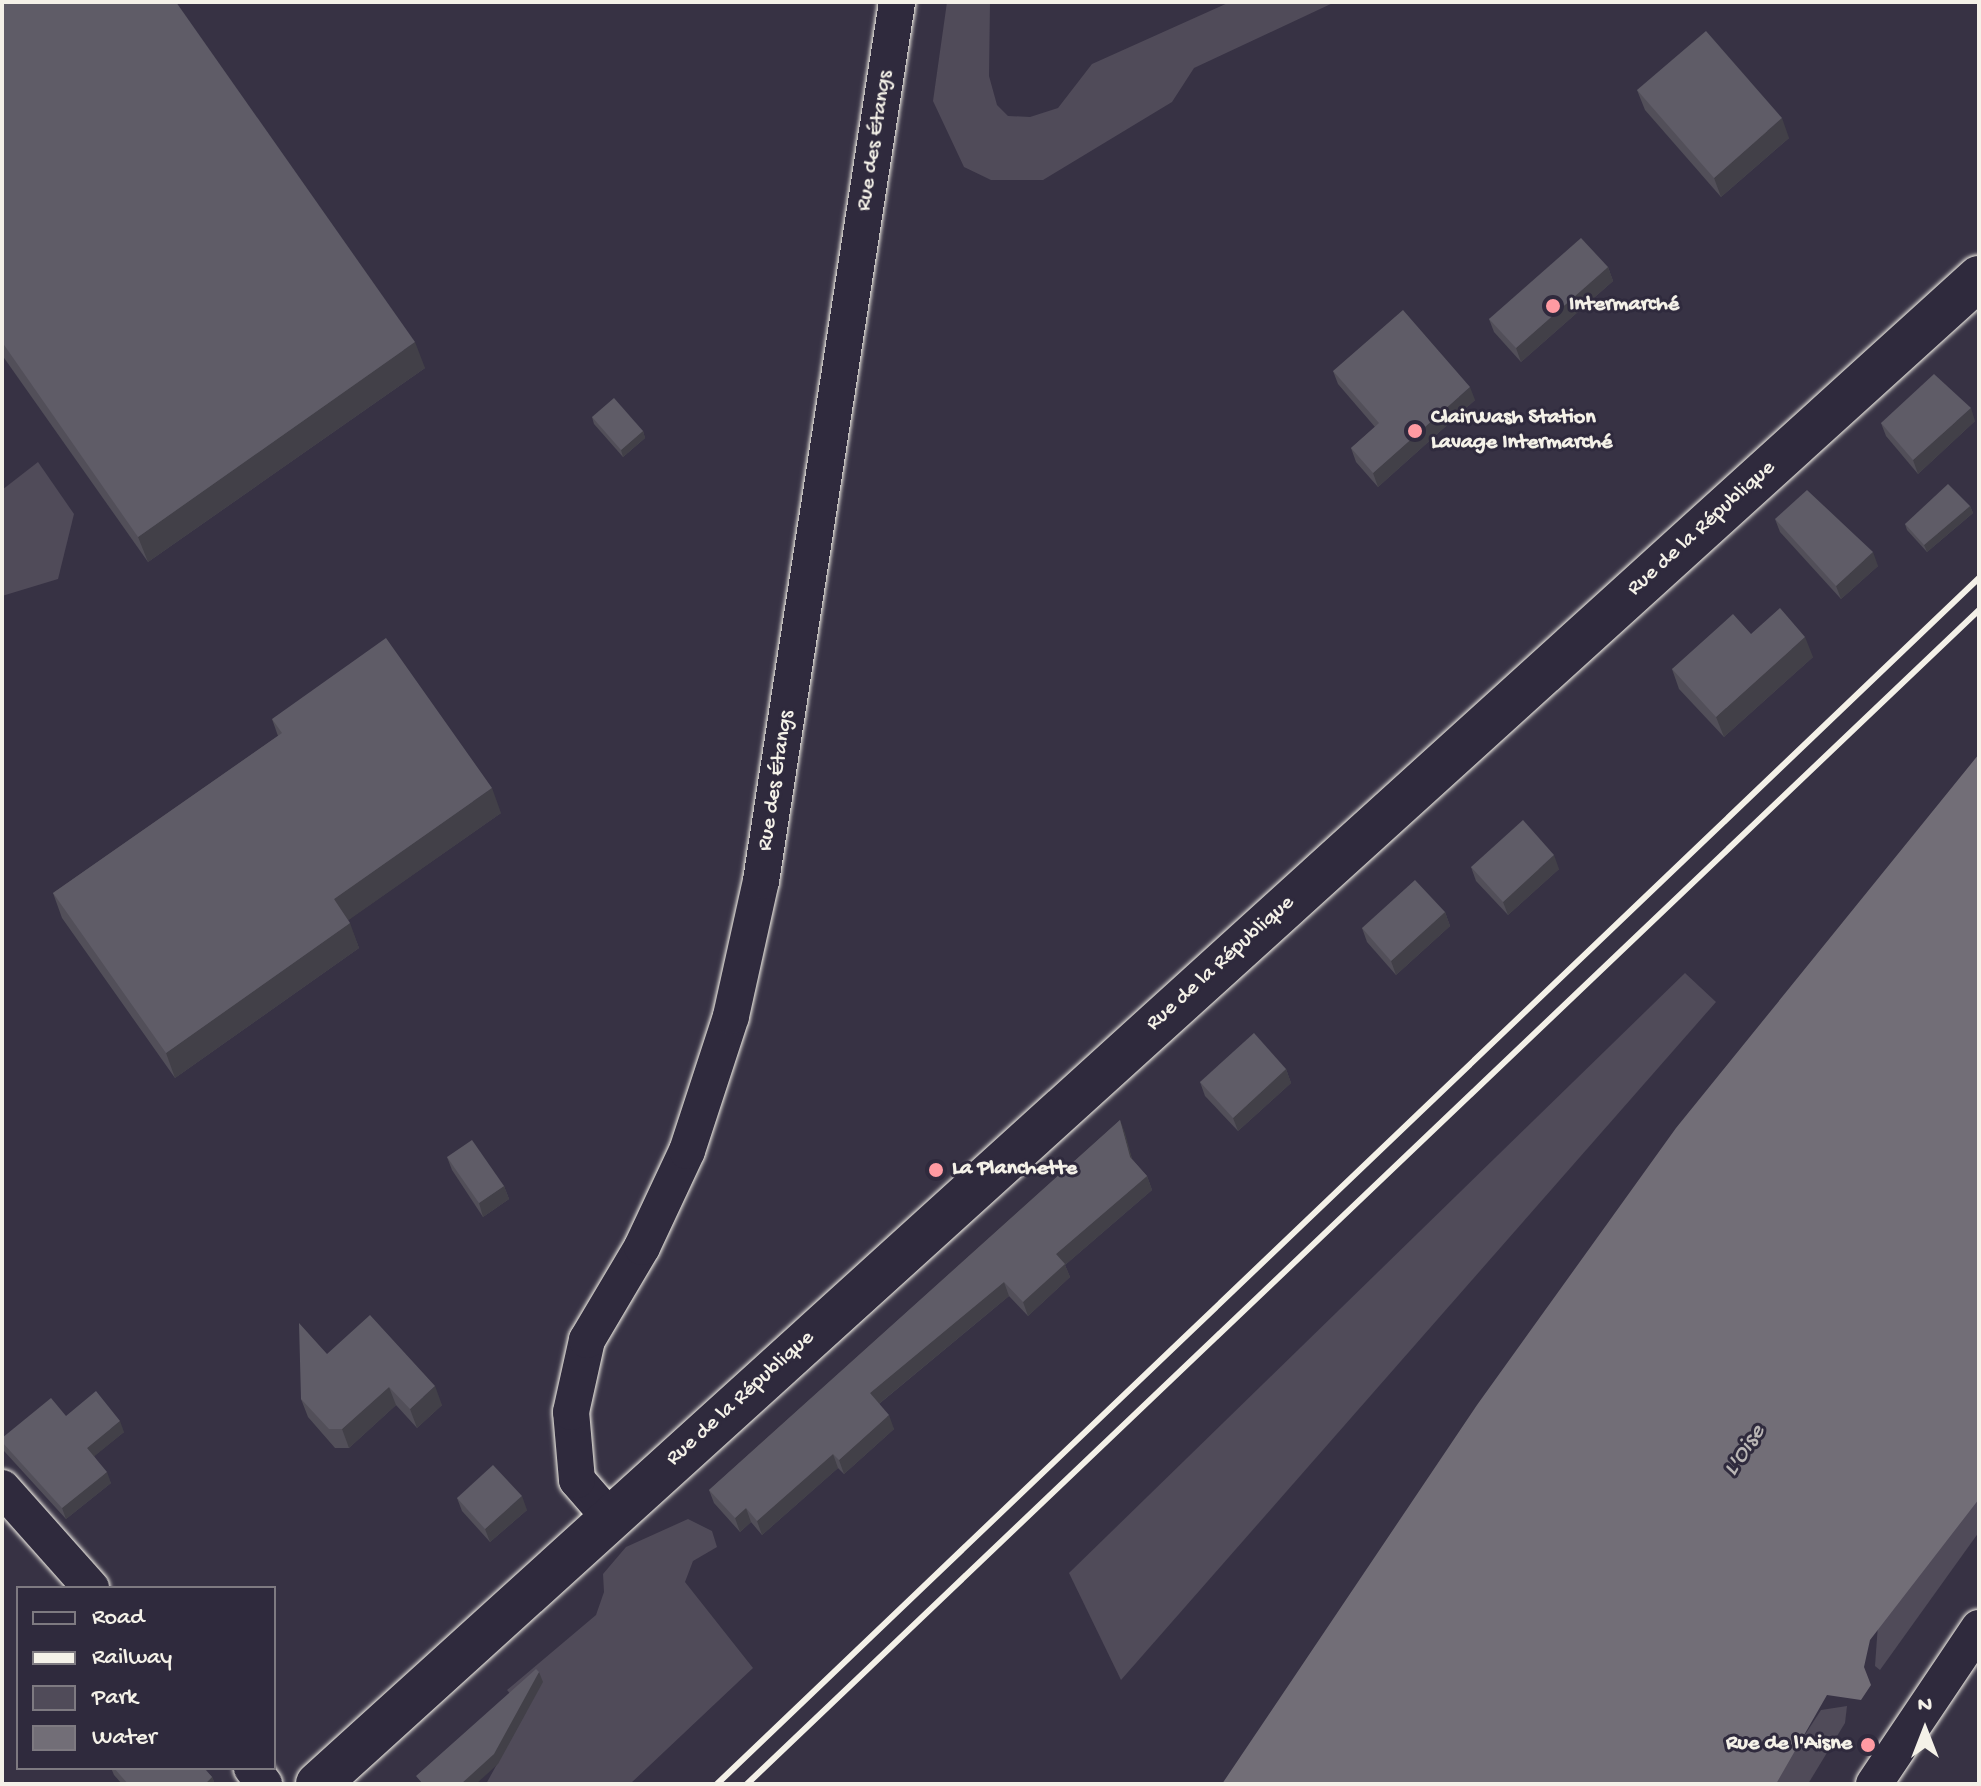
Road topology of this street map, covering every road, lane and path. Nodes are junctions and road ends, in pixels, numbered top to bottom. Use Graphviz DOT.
graph roads {
  1 [pos="897,2"];
  2 [pos="1979,278"];
  3 [pos="2,1488"];
  4 [pos="610,1518"];
  5 [pos="89,1586"];
  6 [pos="1979,1628"];
  7 [pos="318,1784"];
  8 [pos="1874,1784"];
  1 -- 4 [label="street, Rue des Étangs"];
  2 -- 4 [label="main road, Rue de la République"];
  3 -- 5 [label="street"];
  4 -- 7 [label="main road, Rue de la République"];
  6 -- 8 [label="street"];
}
